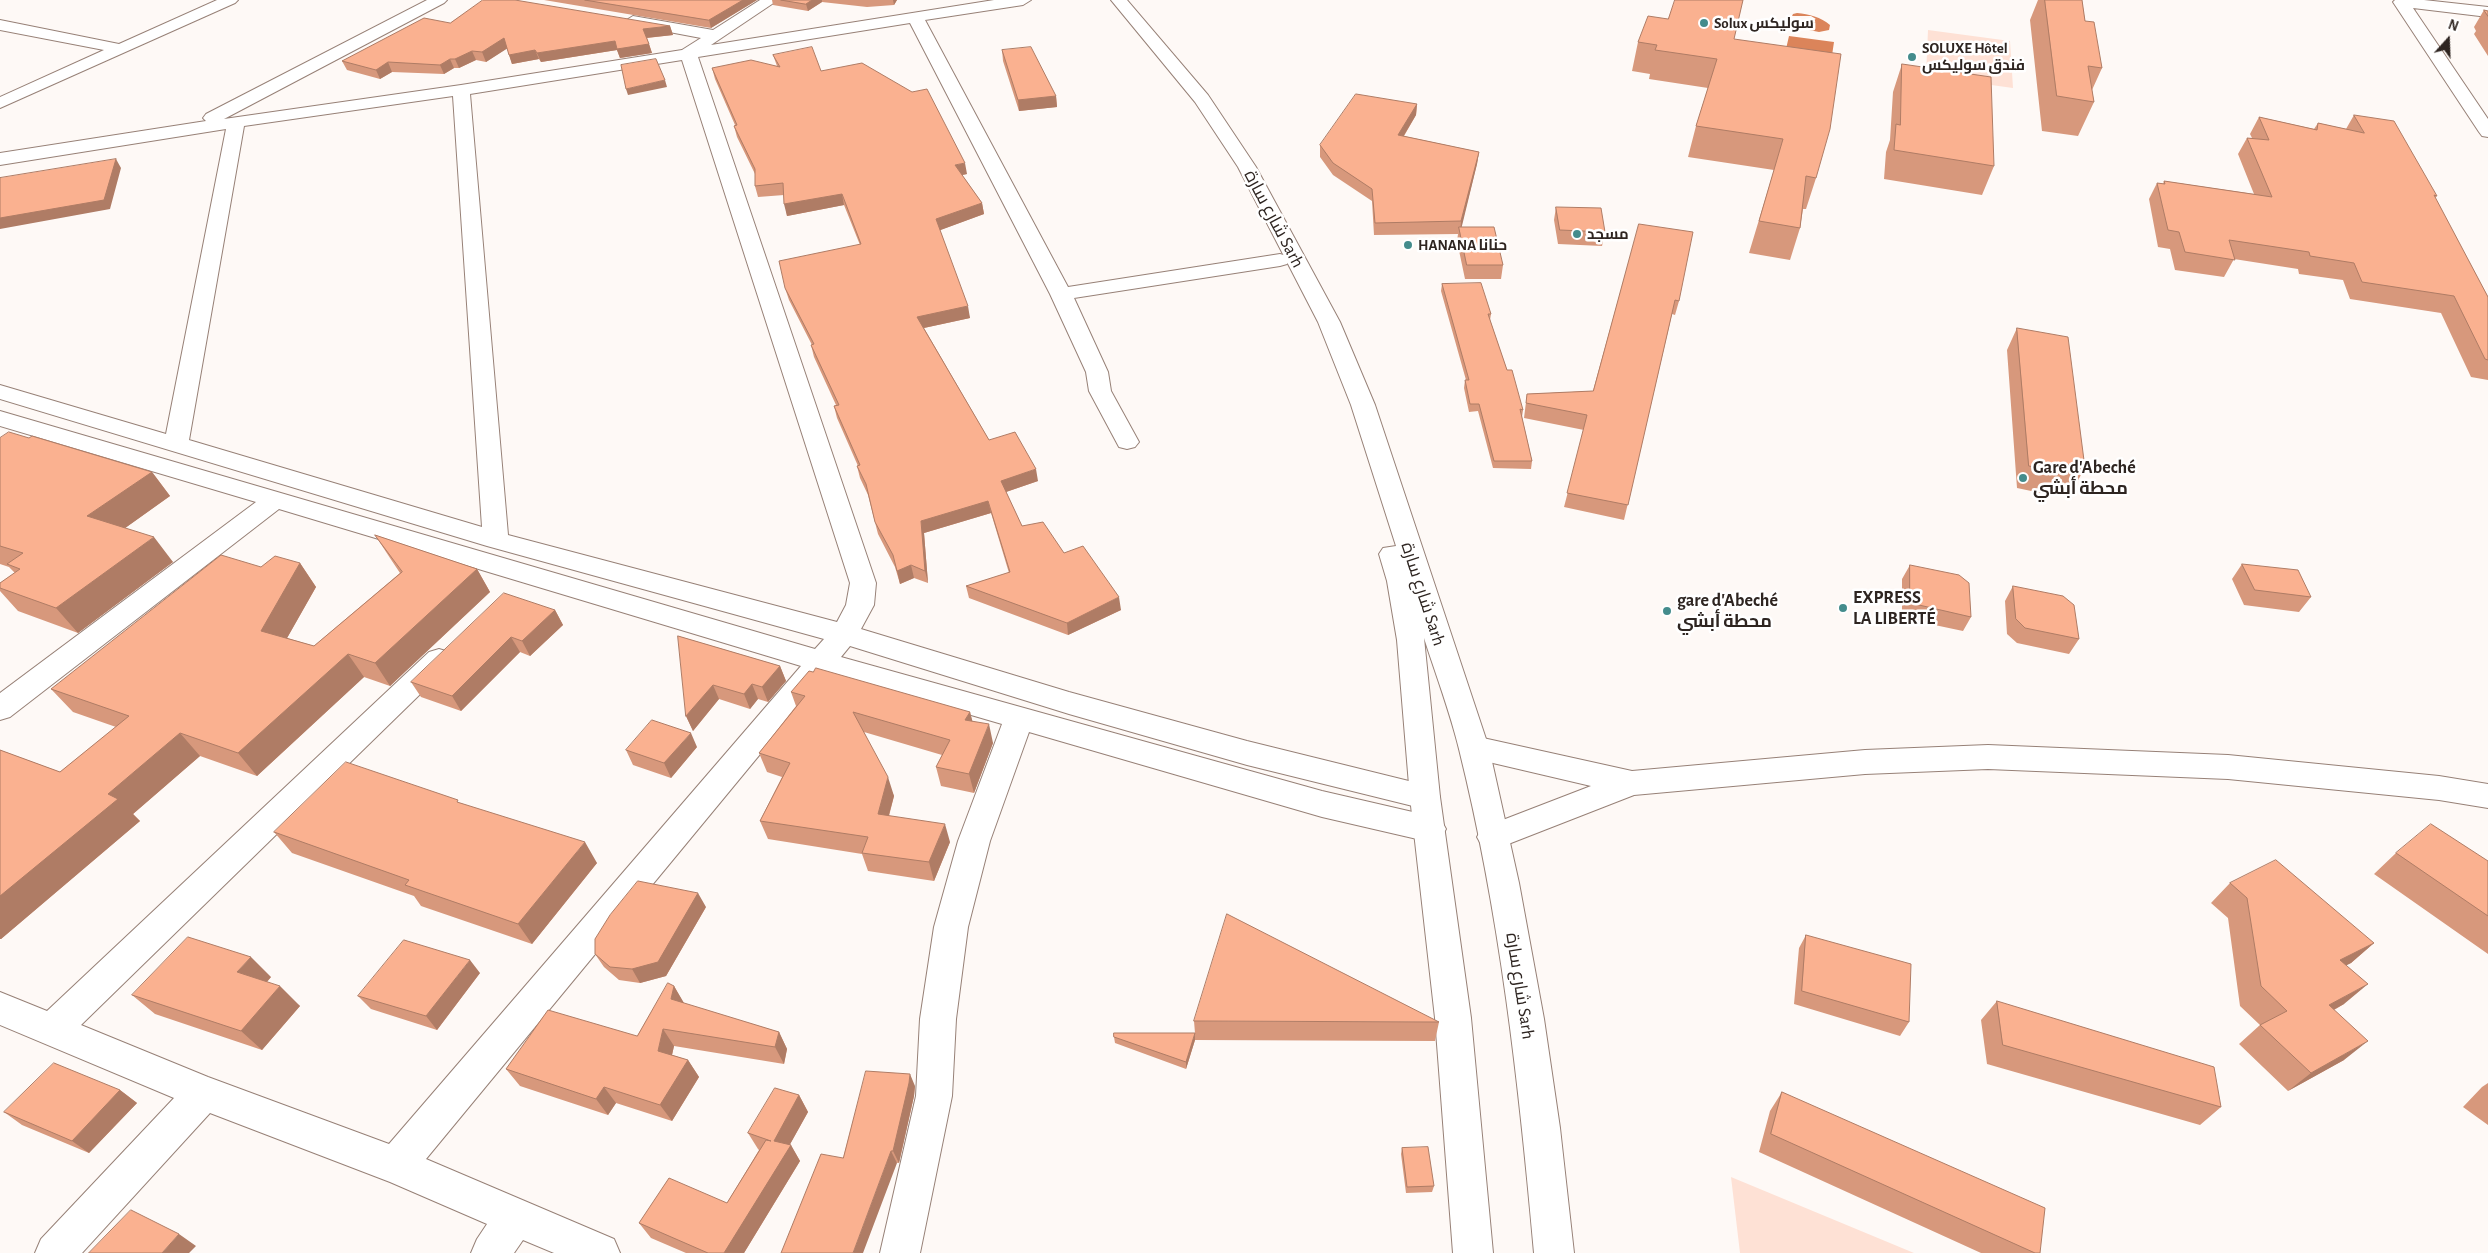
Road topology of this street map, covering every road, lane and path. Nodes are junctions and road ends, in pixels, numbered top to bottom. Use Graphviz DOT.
graph roads {
  1 [pos="230,0"];
  2 [pos="439,0"];
  3 [pos="770,0"];
  4 [pos="1023,0"];
  5 [pos="1099,0"];
  6 [pos="1119,0"];
  7 [pos="2488,12"];
  8 [pos="915,17"];
  9 [pos="620,19"];
  10 [pos="0,25"];
  11 [pos="713,35"];
  12 [pos="122,49"];
  13 [pos="688,53"];
  14 [pos="461,90"];
  15 [pos="0,103"];
  16 [pos="236,122"];
  17 [pos="189,130"];
  18 [pos="2488,132"];
  19 [pos="0,160"];
  20 [pos="1280,260"];
  21 [pos="1061,294"];
  22 [pos="0,392"];
  23 [pos="0,418"];
  24 [pos="48,432"];
  25 [pos="1127,442"];
  26 [pos="176,444"];
  27 [pos="24,447"];
  28 [pos="275,500"];
  29 [pos="496,540"];
  30 [pos="527,576"];
  31 [pos="506,596"];
  32 [pos="844,634"];
  33 [pos="462,637"];
  34 [pos="822,660"];
  35 [pos="0,709"];
  36 [pos="1019,718"];
  37 [pos="1474,748"];
  38 [pos="1632,784"];
  39 [pos="2488,796"];
  40 [pos="1425,797"];
  41 [pos="1430,829"];
  42 [pos="1493,837"];
  43 [pos="0,1008"];
  44 [pos="52,1029"];
  45 [pos="204,1093"];
  46 [pos="396,1165"];
  47 [pos="515,1218"];
  48 [pos="55,1253"];
  49 [pos="491,1253"];
  50 [pos="600,1253"];
  51 [pos="900,1253"];
  52 [pos="1473,1253"];
  53 [pos="1554,1253"];
  1 -- 12 [label="main road"];
  2 -- 17 [label="main road"];
  3 -- 11 [label="main road"];
  4 -- 8 [label="main road"];
  5 -- 20 [label="main road, شارع سارة Sarh"];
  6 -- 37 [label="main road, شارع سارة Sarh"];
  7 -- 18 [label="main road"];
  8 -- 13 [label="main road"];
  8 -- 21 [label="main road"];
  9 -- 11 [label="main road"];
  10 -- 12 [label="main road"];
  11 -- 13 [label="main road"];
  12 -- 15 [label="main road"];
  13 -- 14 [label="main road"];
  13 -- 32 [label="main road"];
  14 -- 16 [label="main road"];
  14 -- 29 [label="main road"];
  16 -- 17 [label="main road"];
  16 -- 26 [label="main road"];
  17 -- 19 [label="main road"];
  20 -- 21 [label="main road"];
  20 -- 40 [label="main road, شارع سارة Sarh"];
  21 -- 25 [label="main road"];
  22 -- 26 [label="main road"];
  23 -- 24 [label="main road"];
  24 -- 27 [label="main road"];
  24 -- 28 [label="main road"];
  26 -- 29 [label="main road"];
  28 -- 30 [label="main road"];
  28 -- 35 [label="main road"];
  29 -- 32 [label="main road"];
  30 -- 31 [label="main road"];
  30 -- 34 [label="main road"];
  32 -- 34 [label="main road"];
  32 -- 40 [label="main road"];
  33 -- 44 [label="main road"];
  34 -- 36 [label="main road"];
  34 -- 46 [label="main road"];
  36 -- 41 [label="main road"];
  36 -- 51 [label="main road"];
  37 -- 38 [label="main road"];
  37 -- 42 [label="main road, شارع سارة Sarh"];
  38 -- 39 [label="main road"];
  38 -- 42 [label="main road"];
  40 -- 41 [label="main road, شارع سارة Sarh"];
  41 -- 52 [label="main road, شارع سارة Sarh"];
  42 -- 53 [label="main road, شارع سارة Sarh"];
  43 -- 44 [label="main road"];
  44 -- 45 [label="main road"];
  45 -- 46 [label="main road"];
  45 -- 48 [label="main road"];
  46 -- 47 [label="main road"];
  47 -- 49 [label="main road"];
  47 -- 50 [label="main road"];
}
